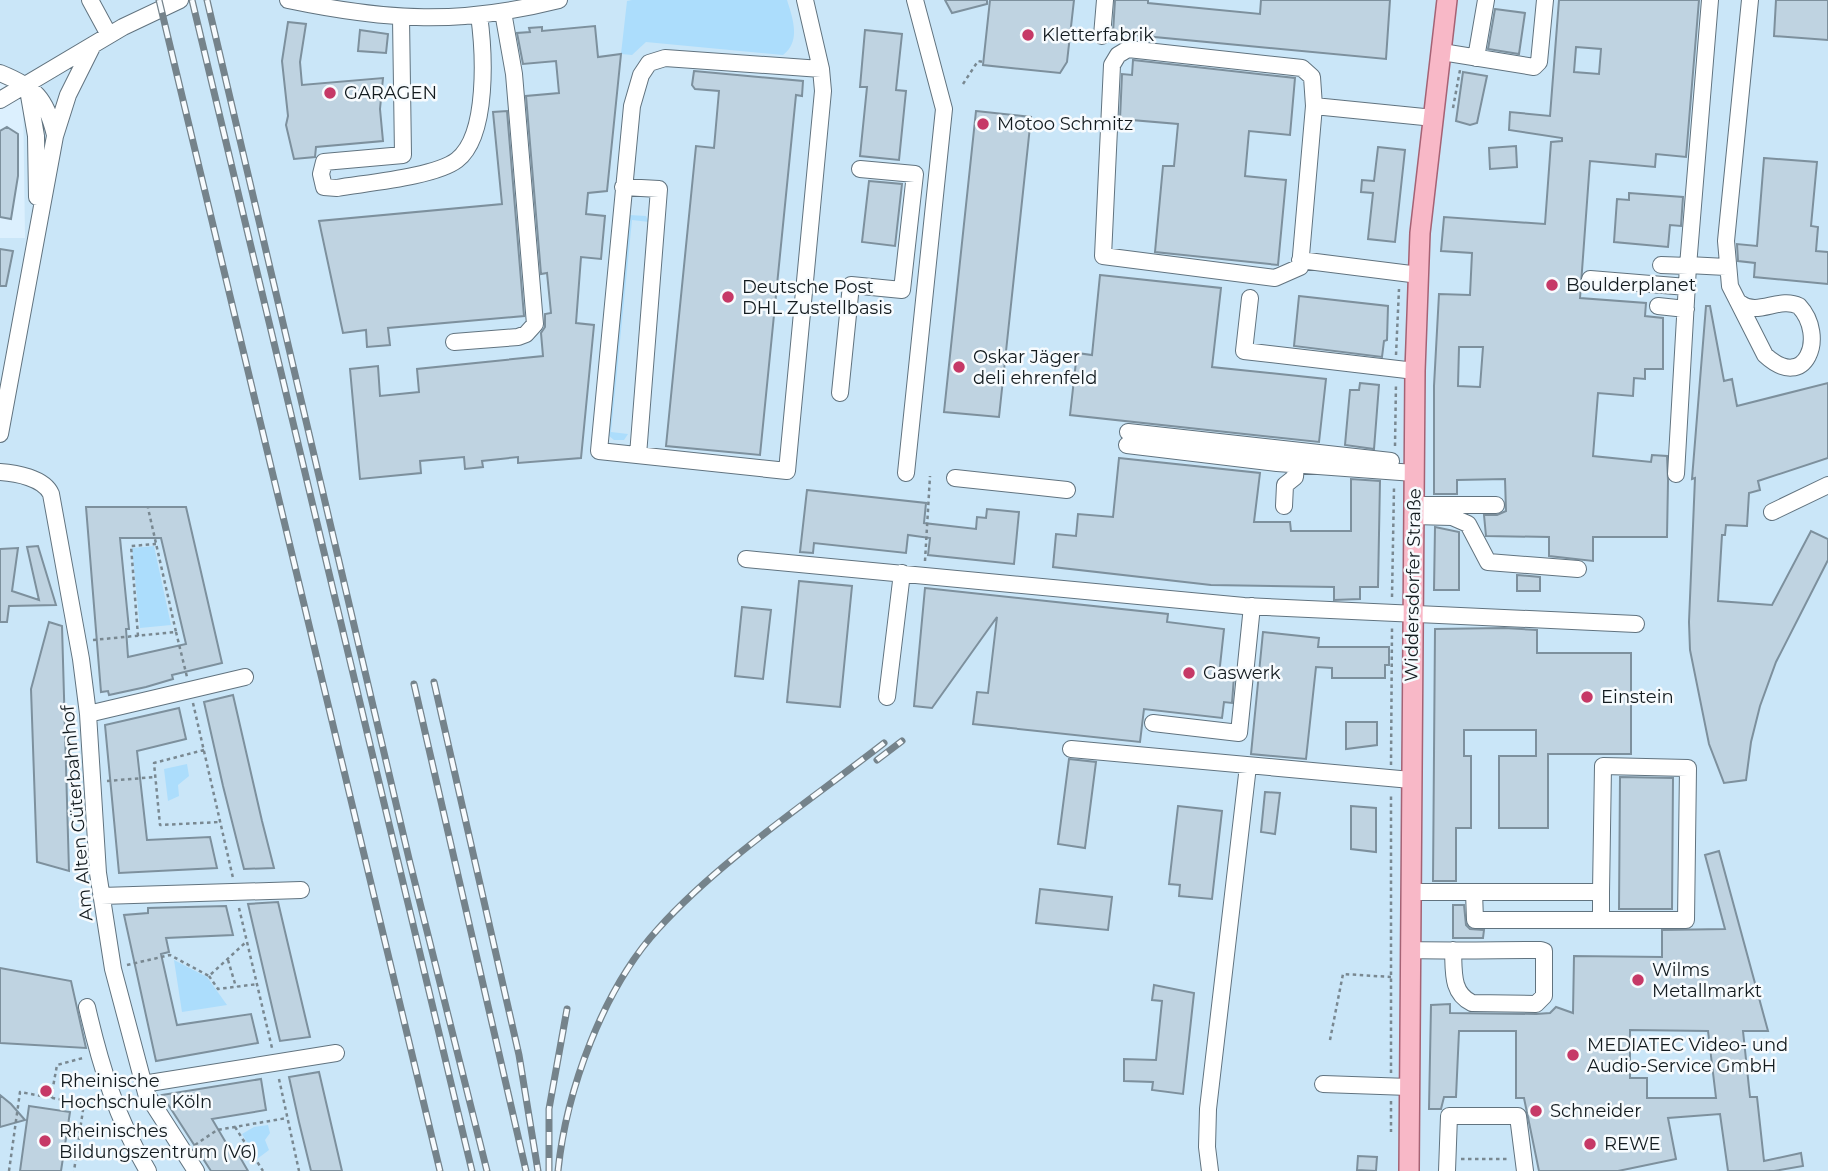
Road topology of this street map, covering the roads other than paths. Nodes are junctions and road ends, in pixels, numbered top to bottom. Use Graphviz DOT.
graph roads {
  1 [pos="90,0"];
  2 [pos="180,0"];
  3 [pos="288,0"];
  4 [pos="559,0"];
  5 [pos="805,0"];
  6 [pos="915,0"];
  7 [pos="1105,0"];
  8 [pos="1447,0"];
  9 [pos="1486,0"];
  10 [pos="1545,0"];
  11 [pos="1710,0"];
  12 [pos="1750,0"];
  13 [pos="503,12"];
  14 [pos="479,15"];
  15 [pos="401,18"];
  16 [pos="109,35"];
  17 [pos="1102,36"];
  18 [pos="93,44"];
  19 [pos="1442,52"];
  20 [pos="1469,57"];
  21 [pos="821,69"];
  22 [pos="0,73"];
  23 [pos="27,84"];
  24 [pos="0,100"];
  25 [pos="1314,106"];
  26 [pos="1443,116"];
  27 [pos="55,136"];
  28 [pos="860,169"];
  29 [pos="623,187"];
  30 [pos="37,235"];
  31 [pos="1300,260"];
  32 [pos="1661,265"];
  33 [pos="1688,265"];
  34 [pos="1726,267"];
  35 [pos="1419,275"];
  36 [pos="1590,279"];
  37 [pos="1687,287"];
  38 [pos="1250,298"];
  39 [pos="1740,303"];
  40 [pos="1658,306"];
  41 [pos="1686,309"];
  42 [pos="454,342"];
  43 [pos="1415,371"];
  44 [pos="4,384"];
  45 [pos="840,393"];
  46 [pos="0,434"];
  47 [pos="638,455"];
  48 [pos="1296,464"];
  49 [pos="1414,468"];
  50 [pos="0,471"];
  51 [pos="906,473"];
  52 [pos="1676,474"];
  53 [pos="955,478"];
  54 [pos="1828,485"];
  55 [pos="1066,490"];
  56 [pos="1496,505"];
  57 [pos="1284,506"];
  58 [pos="1414,511"];
  59 [pos="1772,512"];
  60 [pos="746,559"];
  61 [pos="1578,569"];
  62 [pos="902,573"];
  63 [pos="1252,607"];
  64 [pos="1412,616"];
  65 [pos="1636,624"];
  66 [pos="245,677"];
  67 [pos="887,696"];
  68 [pos="88,714"];
  69 [pos="1153,723"];
  70 [pos="1071,749"];
  71 [pos="1248,766"];
  72 [pos="1411,780"];
  73 [pos="301,890"];
  74 [pos="1410,892"];
  75 [pos="1475,892"];
  76 [pos="1601,892"];
  77 [pos="101,896"];
  78 [pos="1601,920"];
  79 [pos="1410,950"];
  80 [pos="1453,950"];
  81 [pos="87,1007"];
  82 [pos="336,1053"];
  83 [pos="143,1084"];
  84 [pos="1323,1084"];
  85 [pos="1409,1087"];
  86 [pos="1447,1165"];
  87 [pos="1524,1165"];
  88 [pos="148,1171"];
  89 [pos="195,1171"];
  90 [pos="1210,1171"];
  91 [pos="1409,1171"];
  1 -- 16 [label="street"];
  2 -- 16 [label="street"];
  3 -- 15 [label="street"];
  4 -- 13 [label="street"];
  5 -- 21 [label="street"];
  6 -- 51 [label="street"];
  7 -- 17 [label="street"];
  8 -- 19 [label="main road, Widdersdorfer Straße"];
  9 -- 20 [label="street"];
  10 -- 20 [label="street"];
  11 -- 33 [label="street"];
  12 -- 34 [label="street"];
  13 -- 14 [label="street"];
  13 -- 42 [label="street"];
  14 -- 15 [label="street"];
  14 -- 15 [label="street"];
  16 -- 18 [label="street"];
  18 -- 23 [label="street"];
  18 -- 27 [label="street"];
  19 -- 20 [label="street"];
  19 -- 26 [label="main road, Widdersdorfer Straße"];
  21 -- 29 [label="street"];
  21 -- 47 [label="street"];
  22 -- 23 [label="street"];
  23 -- 24 [label="street"];
  23 -- 27 [label="street"];
  23 -- 30 [label="street"];
  25 -- 26 [label="street"];
  25 -- 31 [label="street"];
  25 -- 31 [label="street"];
  26 -- 35 [label="main road, Widdersdorfer Straße"];
  27 -- 30 [label="street"];
  28 -- 45 [label="street"];
  29 -- 47 [label="street"];
  29 -- 47 [label="street"];
  30 -- 44 [label="street"];
  31 -- 35 [label="street"];
  32 -- 33 [label="street"];
  33 -- 34 [label="street"];
  33 -- 37 [label="street"];
  34 -- 39 [label="street"];
  35 -- 43 [label="main road, Widdersdorfer Straße"];
  36 -- 37 [label="street"];
  37 -- 41 [label="street"];
  38 -- 43 [label="street"];
  39 -- 39 [label="street"];
  40 -- 41 [label="street"];
  41 -- 52 [label="street"];
  43 -- 49 [label="main road, Widdersdorfer Straße"];
  44 -- 46 [label="street"];
  48 -- 49 [label="street"];
  48 -- 49 [label="street"];
  48 -- 57 [label="street"];
  49 -- 58 [label="main road, Widdersdorfer Straße"];
  50 -- 68 [label="street, Am Alten Güterbahnhof"];
  53 -- 55 [label="street"];
  54 -- 59 [label="street"];
  56 -- 58 [label="street"];
  58 -- 61 [label="street"];
  58 -- 64 [label="main road, Widdersdorfer Straße"];
  60 -- 62 [label="street"];
  62 -- 63 [label="street"];
  62 -- 67 [label="street"];
  63 -- 64 [label="street"];
  63 -- 69 [label="street"];
  64 -- 65 [label="street"];
  64 -- 72 [label="main road, Widdersdorfer Straße"];
  66 -- 68 [label="street"];
  68 -- 77 [label="street, Am Alten Güterbahnhof"];
  70 -- 71 [label="street"];
  71 -- 72 [label="street"];
  71 -- 90 [label="street"];
  72 -- 74 [label="main road, Widdersdorfer Straße"];
  73 -- 77 [label="street"];
  74 -- 75 [label="street"];
  74 -- 79 [label="main road, Widdersdorfer Straße"];
  75 -- 76 [label="street"];
  75 -- 78 [label="street"];
  76 -- 78 [label="street"];
  76 -- 78 [label="street"];
  77 -- 83 [label="street, Am Alten Güterbahnhof"];
  79 -- 80 [label="street"];
  79 -- 85 [label="main road, Widdersdorfer Straße"];
  80 -- 80 [label="street"];
  81 -- 88 [label="street"];
  82 -- 83 [label="street"];
  83 -- 89 [label="street, Am Alten Güterbahnhof"];
  84 -- 85 [label="street"];
  85 -- 91 [label="main road, Widdersdorfer Straße"];
  86 -- 87 [label="street"];
}
